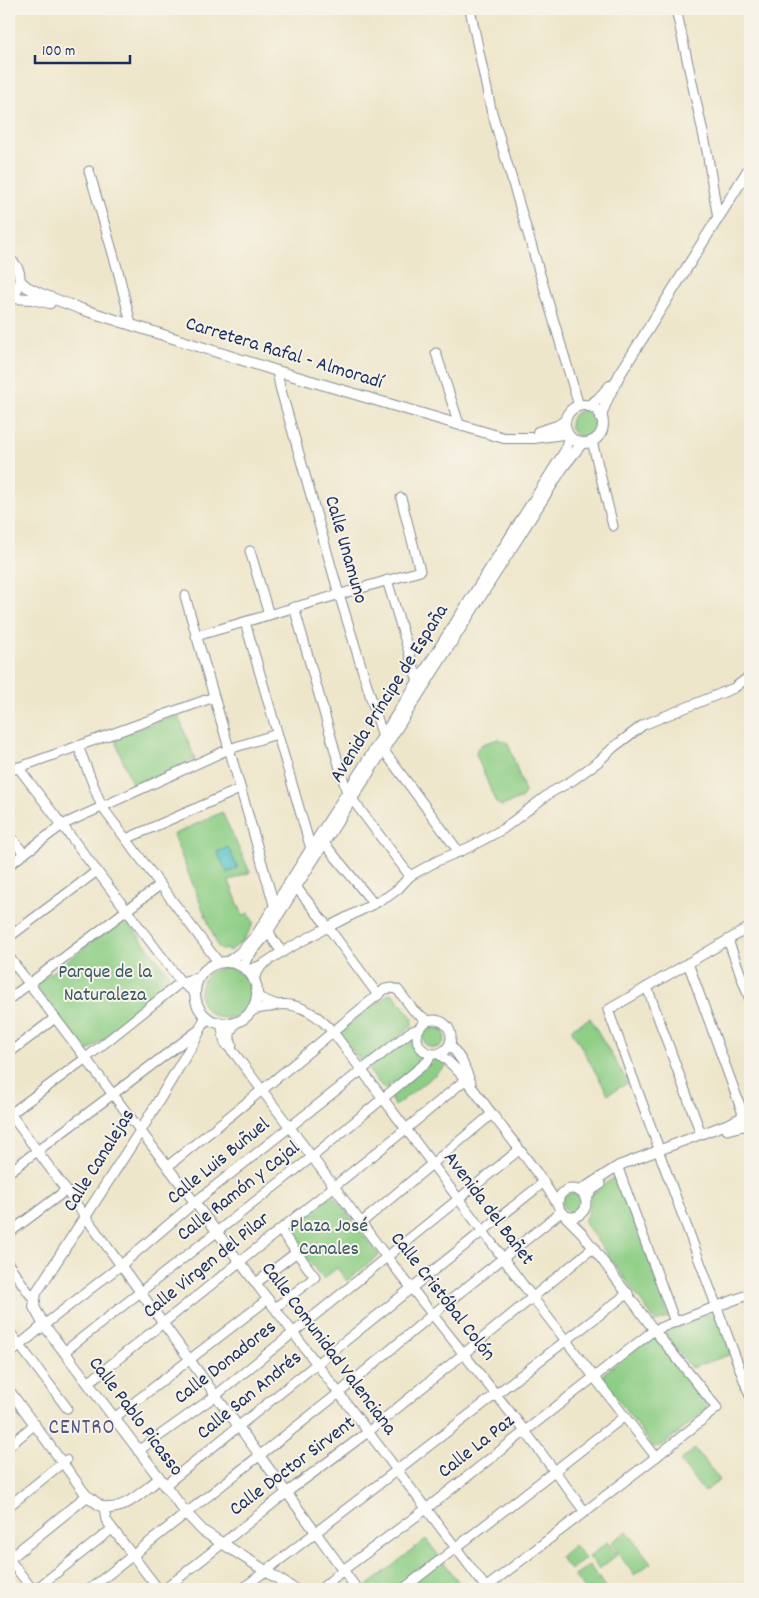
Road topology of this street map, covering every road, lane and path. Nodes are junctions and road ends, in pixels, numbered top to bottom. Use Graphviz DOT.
graph roads {
  1 [pos="470,9"];
  2 [pos="676,9"];
  3 [pos="750,167"];
  4 [pos="90,170"];
  5 [pos="718,219"];
  6 [pos="9,259"];
  7 [pos="20,281"];
  8 [pos="10,298"];
  9 [pos="80,309"];
  10 [pos="131,324"];
  11 [pos="436,353"];
  12 [pos="277,371"];
  13 [pos="620,374"];
  14 [pos="583,406"];
  15 [pos="602,418"];
  16 [pos="565,421"];
  17 [pos="459,424"];
  18 [pos="478,430"];
  19 [pos="569,435"];
  20 [pos="587,442"];
  21 [pos="401,498"];
  22 [pos="613,526"];
  23 [pos="250,551"];
  24 [pos="387,580"];
  25 [pos="339,594"];
  26 [pos="185,596"];
  27 [pos="294,608"];
  28 [pos="268,615"];
  29 [pos="245,622"];
  30 [pos="196,636"];
  31 [pos="750,676"];
  32 [pos="418,682"];
  33 [pos="214,697"];
  34 [pos="277,734"];
  35 [pos="384,737"];
  36 [pos="78,746"];
  37 [pos="229,749"];
  38 [pos="384,751"];
  39 [pos="18,768"];
  40 [pos="9,771"];
  41 [pos="240,789"];
  42 [pos="350,796"];
  43 [pos="102,807"];
  44 [pos="62,825"];
  45 [pos="9,834"];
  46 [pos="126,839"];
  47 [pos="324,843"];
  48 [pos="311,848"];
  49 [pos="459,852"];
  50 [pos="24,854"];
  51 [pos="9,865"];
  52 [pos="97,871"];
  53 [pos="410,876"];
  54 [pos="160,885"];
  55 [pos="296,887"];
  56 [pos="374,904"];
  57 [pos="275,908"];
  58 [pos="127,911"];
  59 [pos="328,926"];
  60 [pos="750,927"];
  61 [pos="269,930"];
  62 [pos="9,937"];
  63 [pos="728,940"];
  64 [pos="283,952"];
  65 [pos="9,957"];
  66 [pos="223,963"];
  67 [pos="688,963"];
  68 [pos="262,965"];
  69 [pos="244,968"];
  70 [pos="200,977"];
  71 [pos="253,979"];
  72 [pos="181,982"];
  73 [pos="29,984"];
  74 [pos="647,987"];
  75 [pos="195,993"];
  76 [pos="257,994"];
  77 [pos="378,995"];
  78 [pos="750,998"];
  79 [pos="9,999"];
  80 [pos="277,1005"];
  81 [pos="414,1011"];
  82 [pos="250,1012"];
  83 [pos="55,1018"];
  84 [pos="427,1020"];
  85 [pos="213,1021"];
  86 [pos="236,1022"];
  87 [pos="200,1029"];
  88 [pos="418,1029"];
  89 [pos="333,1032"];
  90 [pos="195,1040"];
  91 [pos="450,1044"];
  92 [pos="9,1053"];
  93 [pos="235,1054"];
  94 [pos="435,1054"];
  95 [pos="86,1058"];
  96 [pos="362,1071"];
  97 [pos="466,1076"];
  98 [pos="262,1090"];
  99 [pos="114,1095"];
  100 [pos="382,1097"];
  101 [pos="9,1114"];
  102 [pos="492,1114"];
  103 [pos="747,1121"];
  104 [pos="290,1128"];
  105 [pos="406,1129"];
  106 [pos="141,1130"];
  107 [pos="701,1134"];
  108 [pos="519,1150"];
  109 [pos="37,1152"];
  110 [pos="660,1152"];
  111 [pos="312,1157"];
  112 [pos="433,1164"];
  113 [pos="168,1166"];
  114 [pos="619,1171"];
  115 [pos="9,1172"];
  116 [pos="546,1184"];
  117 [pos="334,1186"];
  118 [pos="66,1191"];
  119 [pos="579,1191"];
  120 [pos="563,1192"];
  121 [pos="459,1199"];
  122 [pos="586,1199"];
  123 [pos="195,1202"];
  124 [pos="562,1212"];
  125 [pos="581,1214"];
  126 [pos="85,1218"];
  127 [pos="361,1222"];
  128 [pos="280,1230"];
  129 [pos="217,1232"];
  130 [pos="484,1232"];
  131 [pos="9,1233"];
  132 [pos="582,1233"];
  133 [pos="594,1247"];
  134 [pos="296,1252"];
  135 [pos="387,1257"];
  136 [pos="504,1258"];
  137 [pos="240,1262"];
  138 [pos="9,1265"];
  139 [pos="120,1266"];
  140 [pos="256,1283"];
  141 [pos="412,1288"];
  142 [pos="140,1293"];
  143 [pos="628,1293"];
  144 [pos="750,1294"];
  145 [pos="533,1296"];
  146 [pos="268,1299"];
  147 [pos="34,1300"];
  148 [pos="718,1306"];
  149 [pos="275,1308"];
  150 [pos="433,1314"];
  151 [pos="675,1322"];
  152 [pos="163,1324"];
  153 [pos="44,1325"];
  154 [pos="654,1330"];
  155 [pos="9,1332"];
  156 [pos="293,1333"];
  157 [pos="566,1340"];
  158 [pos="20,1346"];
  159 [pos="64,1352"];
  160 [pos="464,1353"];
  161 [pos="9,1354"];
  162 [pos="188,1359"];
  163 [pos="317,1364"];
  164 [pos="594,1377"];
  165 [pos="88,1383"];
  166 [pos="338,1393"];
  167 [pos="496,1394"];
  168 [pos="11,1396"];
  169 [pos="215,1396"];
  170 [pos="750,1396"];
  171 [pos="67,1408"];
  172 [pos="625,1416"];
  173 [pos="114,1418"];
  174 [pos="36,1426"];
  175 [pos="238,1427"];
  176 [pos="525,1431"];
  177 [pos="368,1432"];
  178 [pos="9,1446"];
  179 [pos="138,1451"];
  180 [pos="259,1456"];
  181 [pos="656,1457"];
  182 [pos="65,1461"];
  183 [pos="397,1470"];
  184 [pos="554,1472"];
  185 [pos="162,1482"];
  186 [pos="286,1493"];
  187 [pos="87,1496"];
  188 [pos="9,1506"];
  189 [pos="104,1507"];
  190 [pos="426,1509"];
  191 [pos="585,1512"];
  192 [pos="186,1513"];
  193 [pos="112,1529"];
  194 [pos="315,1532"];
  195 [pos="222,1544"];
  196 [pos="456,1549"];
  197 [pos="132,1555"];
  198 [pos="9,1559"];
  199 [pos="343,1570"];
  200 [pos="264,1571"];
  201 [pos="34,1589"];
  202 [pos="90,1589"];
  203 [pos="158,1589"];
  204 [pos="165,1589"];
  205 [pos="242,1589"];
  206 [pos="294,1589"];
  207 [pos="321,1589"];
  208 [pos="357,1589"];
  209 [pos="403,1589"];
  210 [pos="486,1589"];
  1 -- 14 [label="street"];
  2 -- 5 [label="street"];
  3 -- 5 [label="main road"];
  4 -- 10 [label="street"];
  5 -- 13 [label="main road"];
  6 -- 7 [label="main road"];
  7 -- 8 [label="main road"];
  7 -- 9 [label="main road, Carretera Rafal - Almoradí"];
  8 -- 9 [label="main road, Carretera Rafal - Almoradí"];
  9 -- 10 [label="main road, Carretera Rafal - Almoradí"];
  10 -- 12 [label="main road, Carretera Rafal - Almoradí"];
  11 -- 17 [label="street"];
  12 -- 17 [label="main road, Carretera Rafal - Almoradí"];
  12 -- 25 [label="street, Calle Unamuno"];
  13 -- 14 [label="main road"];
  13 -- 15 [label="main road"];
  14 -- 15 [label="main road"];
  14 -- 16 [label="main road"];
  15 -- 20 [label="main road"];
  16 -- 18 [label="main road, Carretera Rafal - Almoradí"];
  16 -- 19 [label="main road"];
  17 -- 18 [label="main road, Carretera Rafal - Almoradí"];
  18 -- 19 [label="main road, Carretera Rafal - Almoradí"];
  19 -- 20 [label="main road"];
  19 -- 32 [label="main road, Avenida Príncipe de España"];
  20 -- 22 [label="street"];
  20 -- 38 [label="main road, Avenida Príncipe de España"];
  21 -- 24 [label="street"];
  23 -- 28 [label="street"];
  24 -- 25 [label="street"];
  24 -- 32 [label="street"];
  25 -- 27 [label="street"];
  25 -- 35 [label="street, Calle Unamuno"];
  26 -- 30 [label="street"];
  27 -- 28 [label="street"];
  27 -- 42 [label="street"];
  28 -- 29 [label="street"];
  29 -- 30 [label="street"];
  29 -- 34 [label="street"];
  30 -- 33 [label="street"];
  31 -- 49 [label="street"];
  32 -- 35 [label="main road, Avenida Príncipe de España"];
  33 -- 36 [label="street"];
  33 -- 37 [label="street"];
  34 -- 37 [label="street"];
  34 -- 48 [label="street"];
  35 -- 42 [label="main road, Avenida Príncipe de España"];
  36 -- 39 [label="street"];
  36 -- 43 [label="street"];
  37 -- 41 [label="street"];
  37 -- 43 [label="street"];
  38 -- 42 [label="main road, Avenida Príncipe de España"];
  38 -- 49 [label="street"];
  39 -- 40 [label="street"];
  39 -- 44 [label="street"];
  41 -- 46 [label="street"];
  41 -- 57 [label="street"];
  42 -- 47 [label="main road, Avenida Príncipe de España"];
  42 -- 48 [label="main road, Avenida Príncipe de España"];
  42 -- 53 [label="street"];
  43 -- 44 [label="street"];
  43 -- 46 [label="street"];
  44 -- 50 [label="street"];
  44 -- 52 [label="street"];
  45 -- 50 [label="street"];
  46 -- 54 [label="street"];
  47 -- 55 [label="main road, Avenida Príncipe de España"];
  47 -- 56 [label="street"];
  48 -- 57 [label="main road, Avenida Príncipe de España"];
  49 -- 53 [label="street"];
  50 -- 51 [label="street"];
  52 -- 58 [label="street"];
  52 -- 62 [label="street"];
  53 -- 56 [label="street"];
  54 -- 58 [label="street"];
  54 -- 66 [label="street"];
  55 -- 59 [label="street"];
  55 -- 61 [label="main road, Avenida Príncipe de España"];
  56 -- 59 [label="street"];
  57 -- 66 [label="main road, Avenida Príncipe de España"];
  58 -- 72 [label="street"];
  58 -- 73 [label="street"];
  59 -- 64 [label="street"];
  59 -- 77 [label="street"];
  60 -- 63 [label="street"];
  61 -- 64 [label="street"];
  61 -- 69 [label="main road, Avenida Príncipe de España"];
  63 -- 67 [label="street"];
  63 -- 78 [label="street"];
  64 -- 68 [label="street"];
  65 -- 73 [label="street, Calle Comunidad Valenciana"];
  66 -- 69 [label="main road"];
  66 -- 70 [label="main road"];
  67 -- 74 [label="street"];
  67 -- 103 [label="street"];
  68 -- 69 [label="street"];
  68 -- 71 [label="street"];
  69 -- 71 [label="main road"];
  70 -- 72 [label="street"];
  70 -- 75 [label="main road"];
  71 -- 76 [label="main road"];
  72 -- 75 [label="street"];
  72 -- 95 [label="street"];
  73 -- 79 [label="street"];
  73 -- 83 [label="street, Calle Comunidad Valenciana"];
  74 -- 107 [label="street"];
  74 -- 110 [label="street"];
  75 -- 85 [label="main road"];
  76 -- 80 [label="street, Avenida del Bañet"];
  76 -- 82 [label="main road"];
  77 -- 81 [label="street"];
  77 -- 89 [label="street"];
  80 -- 82 [label="street, Avenida del Bañet"];
  80 -- 89 [label="street, Avenida del Bañet"];
  81 -- 84 [label="street"];
  81 -- 88 [label="street"];
  82 -- 86 [label="main road"];
  83 -- 92 [label="street"];
  83 -- 95 [label="street, Calle Comunidad Valenciana"];
  84 -- 88 [label="street"];
  84 -- 91 [label="street"];
  85 -- 86 [label="main road"];
  85 -- 87 [label="main road, Calle Canalejas"];
  85 -- 90 [label="main road, Calle Canalejas"];
  85 -- 93 [label="street, Calle Cristóbal Colón"];
  86 -- 93 [label="street, Calle Cristóbal Colón"];
  87 -- 90 [label="main road, Calle Canalejas"];
  87 -- 99 [label="street"];
  88 -- 94 [label="street"];
  88 -- 96 [label="street, Calle Luis Buñuel"];
  89 -- 96 [label="street, Avenida del Bañet"];
  89 -- 98 [label="street"];
  90 -- 106 [label="main road, Calle Canalejas"];
  91 -- 94 [label="street"];
  91 -- 97 [label="street"];
  93 -- 98 [label="street, Calle Cristóbal Colón"];
  94 -- 97 [label="street"];
  94 -- 100 [label="street, Calle Ramón y Cajal"];
  95 -- 99 [label="street, Calle Comunidad Valenciana"];
  95 -- 101 [label="street"];
  96 -- 100 [label="street, Avenida del Bañet"];
  96 -- 104 [label="street, Calle Luis Buñuel"];
  97 -- 102 [label="street"];
  97 -- 105 [label="street, Calle Virgen del Pilar"];
  98 -- 104 [label="street, Calle Cristóbal Colón"];
  98 -- 113 [label="street"];
  99 -- 106 [label="street, Calle Comunidad Valenciana"];
  99 -- 109 [label="street"];
  100 -- 105 [label="street, Avenida del Bañet"];
  100 -- 111 [label="street, Calle Ramón y Cajal"];
  101 -- 109 [label="street"];
  102 -- 108 [label="street"];
  102 -- 112 [label="street"];
  103 -- 107 [label="street"];
  103 -- 110 [label="street"];
  104 -- 111 [label="street, Calle Cristóbal Colón"];
  104 -- 123 [label="street, Calle Luis Buñuel"];
  105 -- 112 [label="street, Avenida del Bañet"];
  105 -- 117 [label="street, Calle Virgen del Pilar"];
  106 -- 113 [label="street, Calle Comunidad Valenciana"];
  106 -- 126 [label="main road, Calle Canalejas"];
  107 -- 110 [label="street"];
  108 -- 116 [label="street"];
  108 -- 121 [label="street, Calle Donadores"];
  109 -- 115 [label="street"];
  109 -- 118 [label="street"];
  110 -- 114 [label="street"];
  110 -- 119 [label="street"];
  110 -- 148 [label="street"];
  111 -- 117 [label="street, Calle Cristóbal Colón"];
  111 -- 129 [label="street, Calle Ramón y Cajal"];
  112 -- 121 [label="street, Avenida del Bañet"];
  112 -- 127 [label="street"];
  113 -- 123 [label="street, Calle Comunidad Valenciana"];
  114 -- 122 [label="street"];
  114 -- 151 [label="street"];
  116 -- 120 [label="street"];
  116 -- 124 [label="street"];
  116 -- 130 [label="street, Calle San Andrés"];
  117 -- 127 [label="street, Calle Cristóbal Colón"];
  117 -- 128 [label="street, Calle Virgen del Pilar"];
  118 -- 126 [label="street"];
  118 -- 131 [label="street"];
  119 -- 120 [label="street"];
  119 -- 122 [label="street"];
  120 -- 124 [label="street"];
  121 -- 130 [label="street, Avenida del Bañet"];
  121 -- 135 [label="street, Calle Donadores"];
  122 -- 125 [label="street"];
  123 -- 129 [label="street, Calle Comunidad Valenciana"];
  123 -- 139 [label="street, Calle Luis Buñuel"];
  124 -- 125 [label="street"];
  124 -- 132 [label="street"];
  124 -- 136 [label="street"];
  125 -- 132 [label="street"];
  126 -- 139 [label="street"];
  126 -- 147 [label="main road, Calle Canalejas"];
  127 -- 135 [label="street, Calle Cristóbal Colón"];
  128 -- 134 [label="street"];
  128 -- 137 [label="street, Calle Virgen del Pilar"];
  129 -- 137 [label="street, Calle Comunidad Valenciana"];
  129 -- 142 [label="street, Calle Ramón y Cajal"];
  130 -- 136 [label="street, Avenida del Bañet"];
  130 -- 141 [label="street, Calle San Andrés"];
  132 -- 133 [label="street"];
  133 -- 143 [label="street"];
  133 -- 145 [label="street, Calle Doctor Sirvent"];
  134 -- 140 [label="street"];
  134 -- 149 [label="street"];
  135 -- 141 [label="street, Calle Cristóbal Colón"];
  135 -- 156 [label="street, Calle Donadores"];
  136 -- 145 [label="street, Avenida del Bañet"];
  136 -- 150 [label="street"];
  137 -- 140 [label="street, Calle Comunidad Valenciana"];
  137 -- 152 [label="street, Calle Virgen del Pilar"];
  138 -- 147 [label="street"];
  139 -- 142 [label="street"];
  139 -- 153 [label="street, Calle Luis Buñuel"];
  140 -- 146 [label="street, Calle Comunidad Valenciana"];
  141 -- 150 [label="street, Calle Cristóbal Colón"];
  141 -- 163 [label="street, Calle San Andrés"];
  142 -- 152 [label="street"];
  142 -- 159 [label="street, Calle Ramón y Cajal"];
  143 -- 154 [label="street"];
  143 -- 157 [label="street"];
  144 -- 148 [label="street, Calle La Paz"];
  145 -- 157 [label="street, Avenida del Bañet"];
  145 -- 160 [label="street, Calle Doctor Sirvent"];
  146 -- 149 [label="street, Calle Comunidad Valenciana"];
  146 -- 162 [label="street"];
  147 -- 153 [label="main road, Calle Pablo Picasso"];
  148 -- 151 [label="street, Calle La Paz"];
  148 -- 170 [label="street"];
  149 -- 156 [label="street, Calle Comunidad Valenciana"];
  150 -- 160 [label="street, Calle Cristóbal Colón"];
  150 -- 166 [label="street"];
  151 -- 154 [label="street, Calle La Paz"];
  152 -- 162 [label="street"];
  152 -- 165 [label="street, Calle Virgen del Pilar"];
  153 -- 158 [label="main road"];
  153 -- 159 [label="main road, Calle Pablo Picasso"];
  154 -- 164 [label="street, Calle La Paz"];
  154 -- 181 [label="street"];
  155 -- 158 [label="street"];
  156 -- 163 [label="street, Calle Comunidad Valenciana"];
  156 -- 169 [label="street, Calle Donadores"];
  157 -- 164 [label="street, Avenida del Bañet"];
  157 -- 167 [label="street"];
  158 -- 161 [label="main road"];
  158 -- 171 [label="street"];
  159 -- 165 [label="main road, Calle Pablo Picasso"];
  160 -- 167 [label="street, Calle Cristóbal Colón"];
  160 -- 177 [label="street, Calle Doctor Sirvent"];
  162 -- 169 [label="street"];
  162 -- 173 [label="street"];
  163 -- 166 [label="street, Calle Comunidad Valenciana"];
  163 -- 175 [label="street, Calle San Andrés"];
  164 -- 172 [label="street, Avenida del Bañet"];
  164 -- 176 [label="street, Calle La Paz"];
  165 -- 173 [label="main road, Calle Pablo Picasso"];
  166 -- 177 [label="street, Calle Comunidad Valenciana"];
  166 -- 180 [label="street"];
  167 -- 176 [label="street, Calle Cristóbal Colón"];
  167 -- 183 [label="street"];
  168 -- 174 [label="street"];
  169 -- 175 [label="street"];
  169 -- 179 [label="street, Calle Donadores"];
  172 -- 181 [label="street, Avenida del Bañet"];
  172 -- 184 [label="street"];
  173 -- 179 [label="main road, Calle Pablo Picasso"];
  174 -- 178 [label="street"];
  174 -- 182 [label="street"];
  175 -- 180 [label="street"];
  175 -- 185 [label="street, Calle San Andrés"];
  176 -- 184 [label="street, Calle Cristóbal Colón"];
  176 -- 190 [label="street, Calle La Paz"];
  177 -- 183 [label="street, Calle Comunidad Valenciana"];
  177 -- 186 [label="street, Calle Doctor Sirvent"];
  179 -- 185 [label="main road, Calle Pablo Picasso"];
  180 -- 186 [label="street"];
  180 -- 192 [label="street"];
  181 -- 191 [label="street"];
  182 -- 187 [label="street"];
  182 -- 188 [label="street"];
  183 -- 190 [label="street, Calle Comunidad Valenciana"];
  183 -- 194 [label="street"];
  184 -- 191 [label="street, Calle Cristóbal Colón"];
  184 -- 196 [label="street"];
  185 -- 189 [label="main road"];
  185 -- 192 [label="main road, Calle Pablo Picasso"];
  186 -- 194 [label="street"];
  186 -- 195 [label="street, Calle Doctor Sirvent"];
  187 -- 189 [label="main road"];
  187 -- 198 [label="main road"];
  189 -- 193 [label="street"];
  190 -- 196 [label="street, Calle Comunidad Valenciana"];
  190 -- 199 [label="street, Calle La Paz"];
  191 -- 210 [label="street"];
  192 -- 195 [label="main road, Calle Pablo Picasso"];
  192 -- 197 [label="street"];
  193 -- 197 [label="street"];
  193 -- 201 [label="street"];
  194 -- 199 [label="street"];
  194 -- 200 [label="street"];
  195 -- 200 [label="main road, Calle Pablo Picasso"];
  195 -- 204 [label="street, Calle Doctor Sirvent"];
  196 -- 209 [label="street"];
  196 -- 210 [label="street, Calle Comunidad Valenciana"];
  197 -- 202 [label="street"];
  197 -- 203 [label="street"];
  198 -- 201 [label="street"];
  199 -- 207 [label="street, Calle La Paz"];
  199 -- 208 [label="street"];
  200 -- 205 [label="street"];
  200 -- 206 [label="main road, Calle Pablo Picasso"];
}
